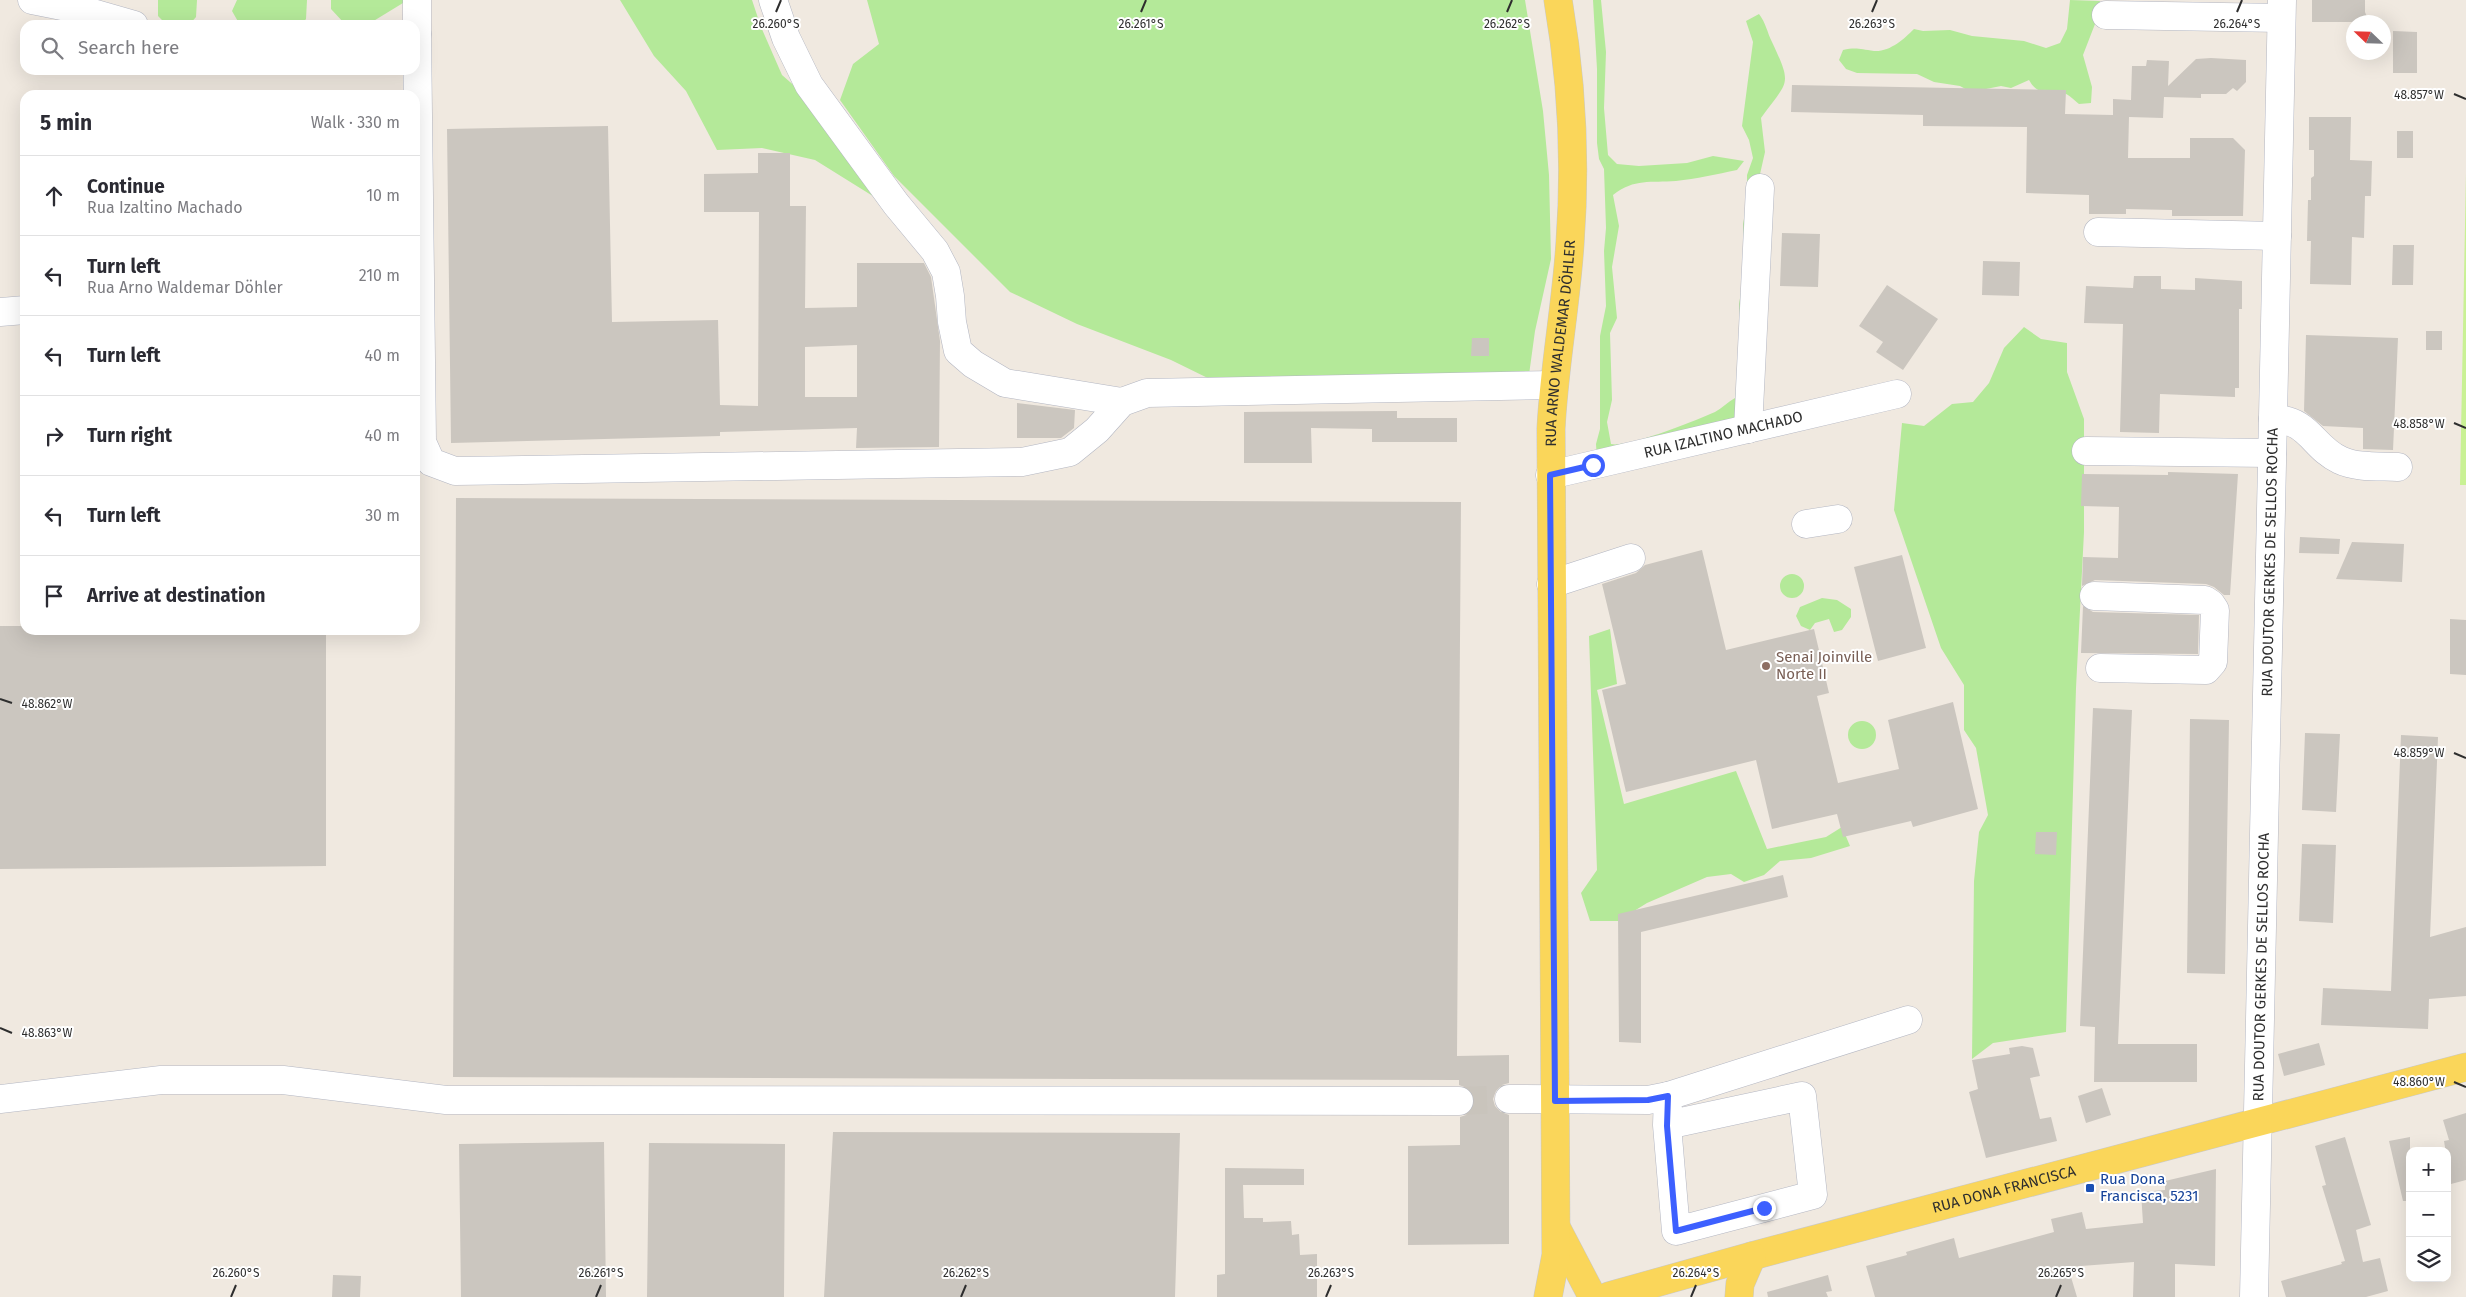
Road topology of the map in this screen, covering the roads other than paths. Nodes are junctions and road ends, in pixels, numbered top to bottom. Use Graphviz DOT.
graph roads {
  1 [pos="32,0"];
  2 [pos="417,0"];
  3 [pos="773,0"];
  4 [pos="1558,0"];
  5 [pos="2281,9"];
  6 [pos="2106,15"];
  7 [pos="117,20"];
  8 [pos="416,20"];
  9 [pos="416,75"];
  10 [pos="417,90"];
  11 [pos="1760,188"];
  12 [pos="2098,232"];
  13 [pos="2277,236"];
  14 [pos="20,310"];
  15 [pos="0,312"];
  16 [pos="420,344"];
  17 [pos="1553,385"];
  18 [pos="1897,394"];
  19 [pos="1122,402"];
  20 [pos="2273,419"];
  21 [pos="1748,429"];
  22 [pos="2086,451"];
  23 [pos="2272,452"];
  24 [pos="2398,467"];
  25 [pos="1550,475"];
  26 [pos="1838,520"];
  27 [pos="1806,524"];
  28 [pos="1631,558"];
  29 [pos="1551,584"];
  30 [pos="2094,596"];
  31 [pos="2100,668"];
  32 [pos="1908,1020"];
  33 [pos="2466,1067"];
  34 [pos="1668,1096"];
  35 [pos="0,1099"];
  36 [pos="1509,1099"];
  37 [pos="1460,1101"];
  38 [pos="1555,1101"];
  39 [pos="2258,1123"];
  40 [pos="1667,1126"];
  41 [pos="1556,1228"];
  42 [pos="1752,1256"];
  43 [pos="1714,1267"];
  44 [pos="1548,1297"];
  45 [pos="1601,1297"];
  46 [pos="1672,1297"];
  47 [pos="1740,1297"];
  48 [pos="2254,1297"];
  1 -- 7 [label="street"];
  2 -- 8 [label="street"];
  3 -- 19 [label="street"];
  4 -- 17 [label="main road, RUA ARNO WALDEMAR DÖHLER"];
  5 -- 6 [label="street"];
  5 -- 13 [label="street, RUA DOUTOR GERKES DE SELLOS ROCHA"];
  9 -- 10 [label="street"];
  11 -- 21 [label="street"];
  12 -- 13 [label="street"];
  13 -- 20 [label="street, RUA DOUTOR GERKES DE SELLOS ROCHA"];
  14 -- 15 [label="street"];
  16 -- 19 [label="street"];
  17 -- 19 [label="street"];
  17 -- 25 [label="main road, RUA ARNO WALDEMAR DÖHLER"];
  18 -- 21 [label="street, RUA IZALTINO MACHADO"];
  20 -- 23 [label="street, RUA DOUTOR GERKES DE SELLOS ROCHA"];
  20 -- 24 [label="street"];
  21 -- 25 [label="street, RUA IZALTINO MACHADO"];
  22 -- 23 [label="street"];
  23 -- 39 [label="street, RUA DOUTOR GERKES DE SELLOS ROCHA"];
  25 -- 29 [label="main road, RUA ARNO WALDEMAR DÖHLER"];
  26 -- 27 [label="street"];
  28 -- 29 [label="street"];
  29 -- 38 [label="main road, RUA ARNO WALDEMAR DÖHLER"];
  30 -- 31 [label="street"];
  32 -- 34 [label="street"];
  33 -- 39 [label="main road, RUA DONA FRANCISCA"];
  34 -- 38 [label="street"];
  34 -- 40 [label="street"];
  35 -- 37 [label="street"];
  36 -- 38 [label="street"];
  38 -- 41 [label="main road, RUA ARNO WALDEMAR DÖHLER"];
  39 -- 42 [label="main road, RUA DONA FRANCISCA"];
  39 -- 48 [label="street, RUA DOUTOR GERKES DE SELLOS ROCHA"];
  40 -- 40 [label="street"];
  41 -- 44 [label="main road, RUA ARNO WALDEMAR DÖHLER"];
  41 -- 45 [label="main road, RUA ARNO WALDEMAR DÖHLER"];
  42 -- 43 [label="main road, RUA DONA FRANCISCA"];
  42 -- 47 [label="main road"];
  43 -- 45 [label="main road, RUA DONA FRANCISCA"];
  43 -- 46 [label="main road, RUA DONA FRANCISCA"];
}
